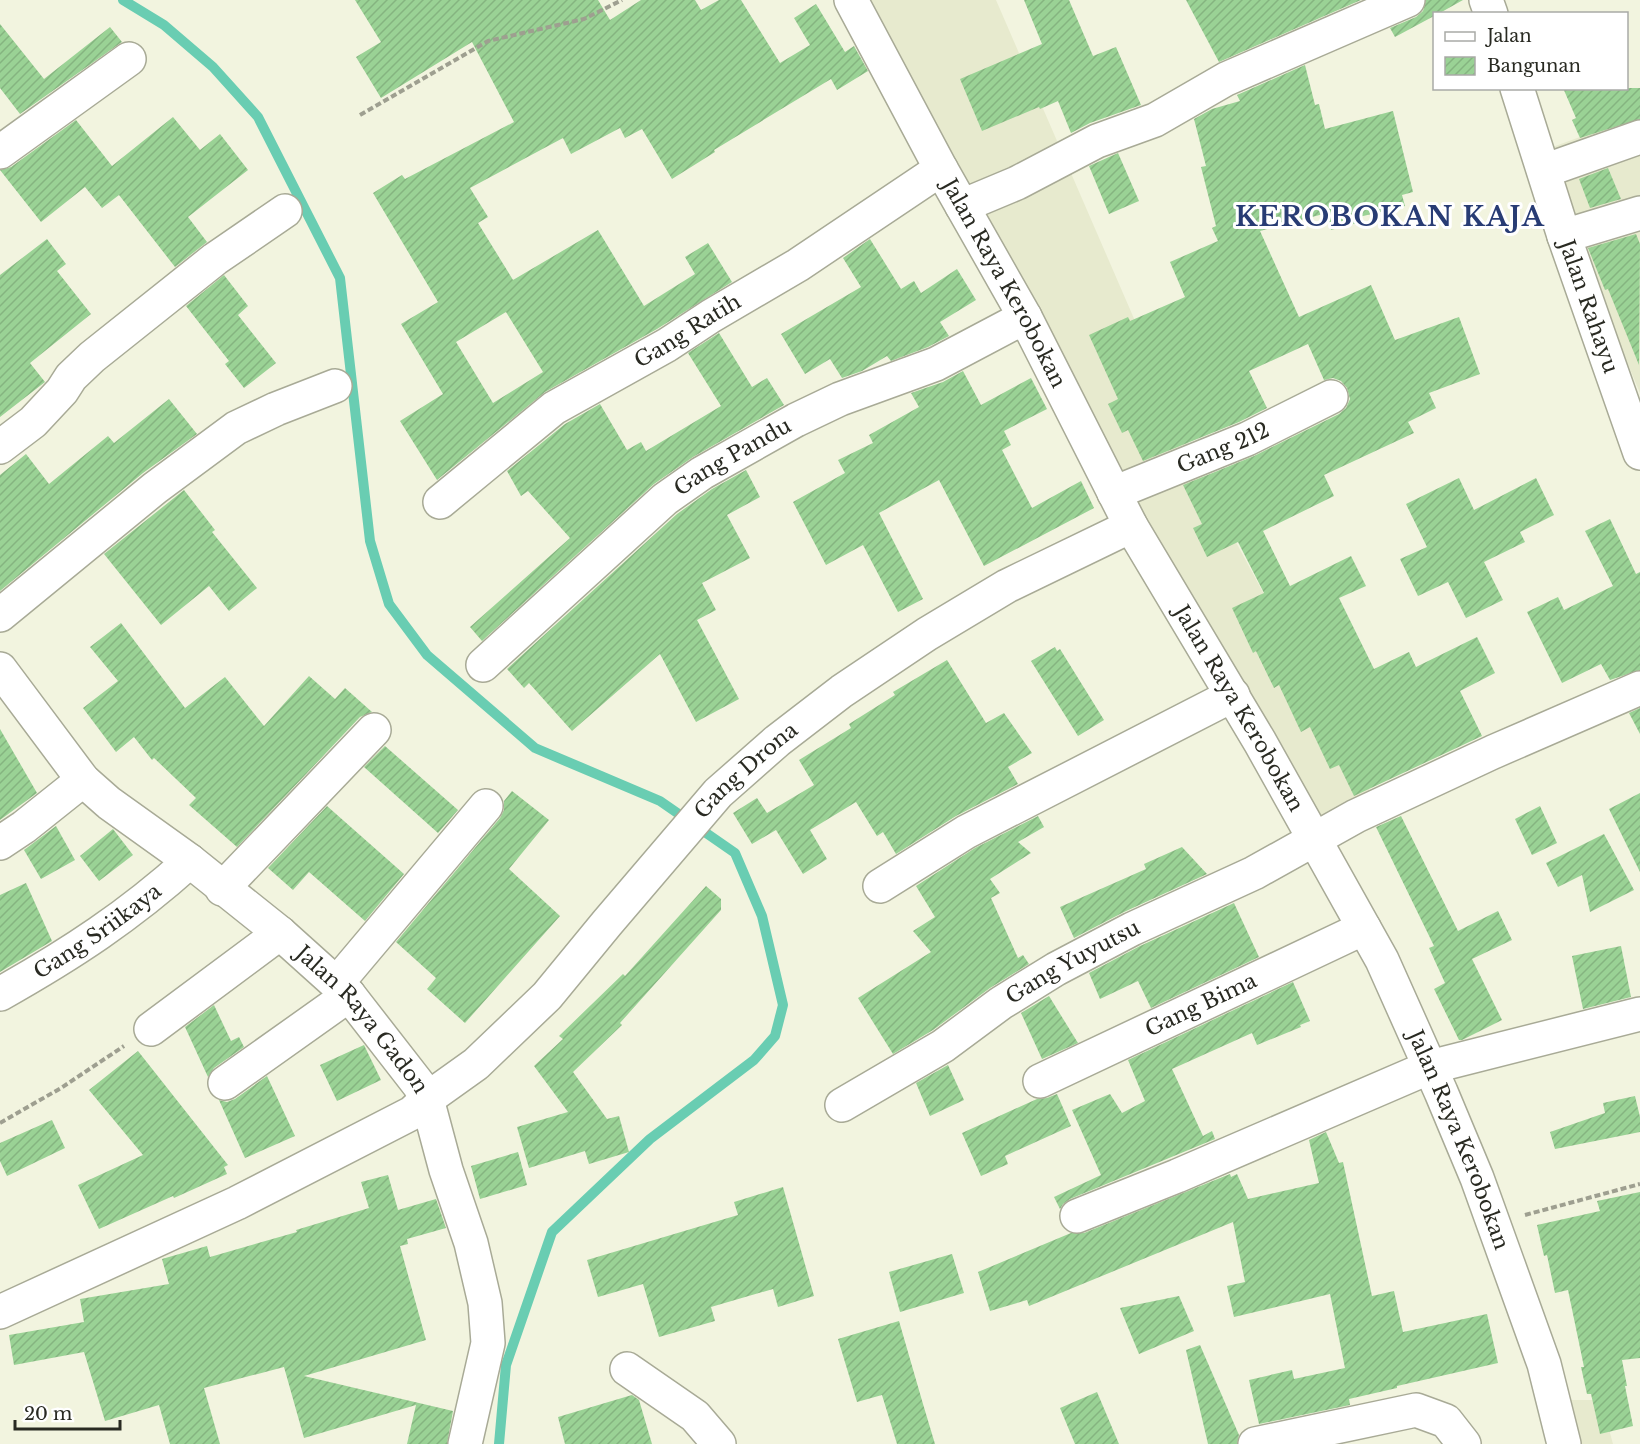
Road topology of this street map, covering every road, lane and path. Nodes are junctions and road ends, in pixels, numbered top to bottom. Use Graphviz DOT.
graph roads {
  1 [pos="622,0"];
  2 [pos="851,0"];
  3 [pos="1408,0"];
  4 [pos="129,59"];
  5 [pos="1518,90"];
  6 [pos="360,115"];
  7 [pos="1640,137"];
  8 [pos="0,152"];
  9 [pos="941,169"];
  10 [pos="1544,171"];
  11 [pos="962,206"];
  12 [pos="285,211"];
  13 [pos="1640,213"];
  14 [pos="1564,236"];
  15 [pos="1025,316"];
  16 [pos="1628,383"];
  17 [pos="335,386"];
  18 [pos="1331,397"];
  19 [pos="0,447"];
  20 [pos="1640,453"];
  21 [pos="1114,493"];
  22 [pos="440,502"];
  23 [pos="1131,526"];
  24 [pos="0,615"];
  25 [pos="483,665"];
  26 [pos="0,669"];
  27 [pos="1640,688"];
  28 [pos="1233,695"];
  29 [pos="374,730"];
  30 [pos="83,780"];
  31 [pos="486,806"];
  32 [pos="1313,839"];
  33 [pos="0,843"];
  34 [pos="190,861"];
  35 [pos="880,886"];
  36 [pos="222,889"];
  37 [pos="1364,928"];
  38 [pos="280,933"];
  39 [pos="343,989"];
  40 [pos="0,994"];
  41 [pos="1640,1014"];
  42 [pos="151,1029"];
  43 [pos="1430,1067"];
  44 [pos="1040,1081"];
  45 [pos="225,1083"];
  46 [pos="427,1098"];
  47 [pos="842,1105"];
  48 [pos="0,1123"];
  49 [pos="1640,1184"];
  50 [pos="1077,1216"];
  51 [pos="1492,1224"];
  52 [pos="0,1312"];
  53 [pos="627,1369"];
  54 [pos="465,1444"];
  55 [pos="719,1444"];
  56 [pos="1255,1444"];
  57 [pos="1464,1444"];
  58 [pos="1564,1444"];
  1 -- 6 [label="path"];
  2 -- 9 [label="street, Jalan Raya Kerobokan"];
  3 -- 11 [label="street"];
  4 -- 8 [label="street"];
  5 -- 10 [label="street, Jalan Rahayu"];
  7 -- 10 [label="street"];
  9 -- 11 [label="street, Jalan Raya Kerobokan"];
  9 -- 22 [label="street, Gang Ratih"];
  10 -- 14 [label="street, Jalan Rahayu"];
  11 -- 15 [label="street, Jalan Raya Kerobokan"];
  12 -- 19 [label="street"];
  13 -- 14 [label="street"];
  14 -- 16 [label="street, Jalan Rahayu"];
  15 -- 21 [label="street, Jalan Raya Kerobokan"];
  15 -- 25 [label="street, Gang Pandu"];
  16 -- 20 [label="street, Jalan Rahayu"];
  17 -- 24 [label="street"];
  18 -- 21 [label="street, Gang 212"];
  21 -- 23 [label="street, Jalan Raya Kerobokan"];
  23 -- 28 [label="street, Jalan Raya Kerobokan"];
  23 -- 46 [label="street, Gang Drona"];
  26 -- 30 [label="street, Jalan Raya Gadon"];
  27 -- 32 [label="street, Gang Yuyutsu"];
  28 -- 32 [label="street, Jalan Raya Kerobokan"];
  28 -- 35 [label="street"];
  29 -- 36 [label="street"];
  30 -- 33 [label="street"];
  30 -- 34 [label="street, Jalan Raya Gadon"];
  31 -- 39 [label="street"];
  32 -- 37 [label="street, Jalan Raya Kerobokan"];
  32 -- 47 [label="street, Gang Yuyutsu"];
  34 -- 36 [label="street, Jalan Raya Gadon"];
  34 -- 40 [label="street, Gang Sriikaya"];
  36 -- 38 [label="street, Jalan Raya Gadon"];
  37 -- 43 [label="street, Jalan Raya Kerobokan"];
  37 -- 44 [label="street, Gang Bima"];
  38 -- 39 [label="street, Jalan Raya Gadon"];
  38 -- 42 [label="street"];
  39 -- 45 [label="street"];
  39 -- 46 [label="street, Jalan Raya Gadon"];
  41 -- 43 [label="street"];
  42 -- 48 [label="path"];
  43 -- 50 [label="street"];
  43 -- 51 [label="street, Jalan Raya Kerobokan"];
  46 -- 52 [label="street, Jalan Raya Gadon"];
  46 -- 54 [label="street"];
  49 -- 51 [label="path"];
  51 -- 58 [label="street, Jalan Raya Kerobokan"];
  53 -- 55 [label="street"];
  56 -- 57 [label="street"];
}
